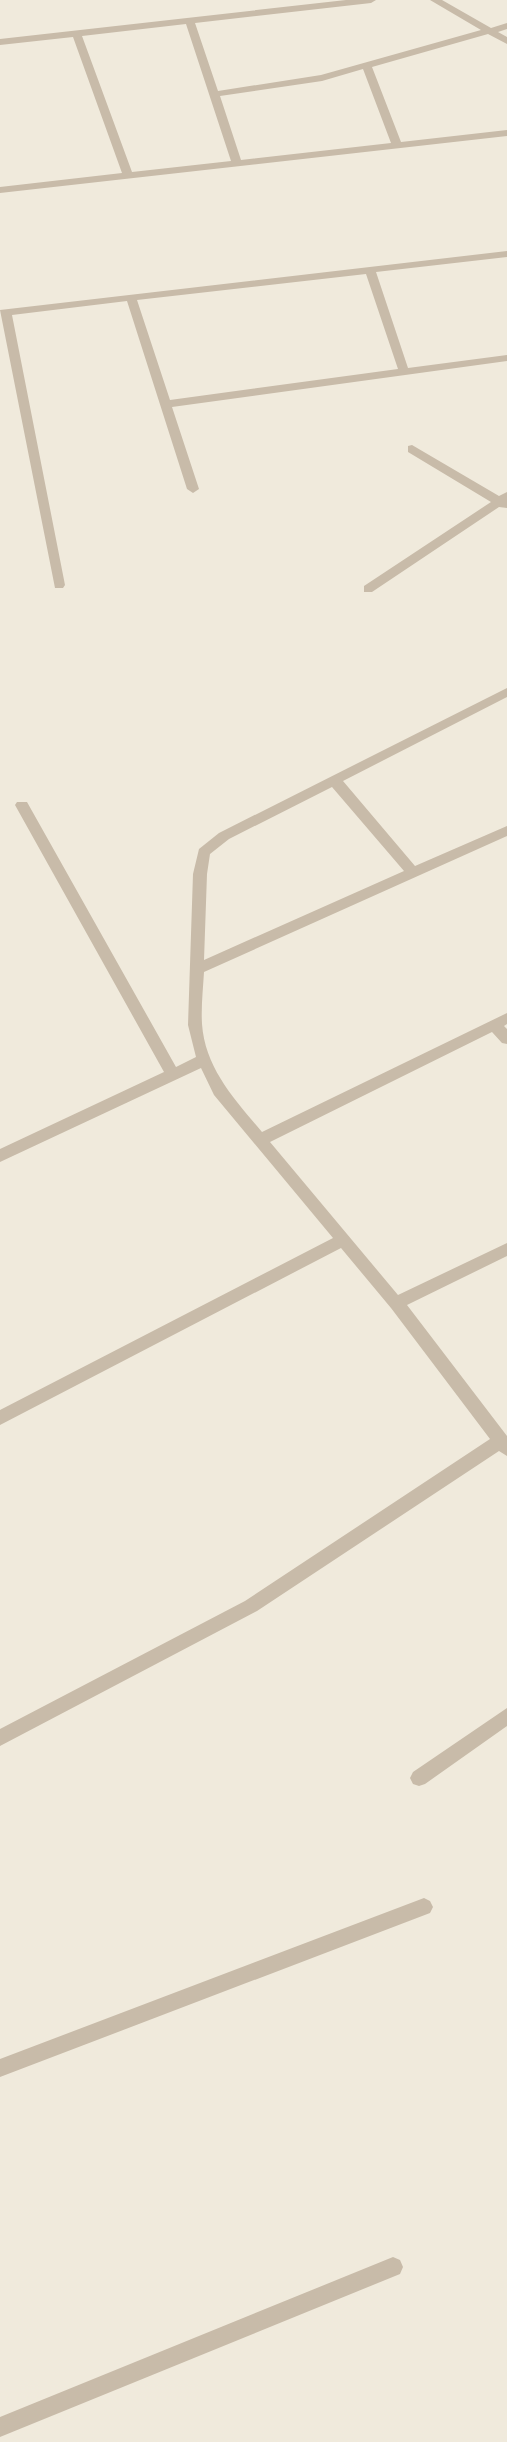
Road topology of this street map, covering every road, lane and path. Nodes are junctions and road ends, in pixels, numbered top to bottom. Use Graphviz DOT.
graph roads {
  1 [pos="371,0"];
  2 [pos="435,0"];
  3 [pos="189,20"];
  4 [pos="507,26"];
  5 [pos="491,32"];
  6 [pos="76,33"];
  7 [pos="507,41"];
  8 [pos="0,42"];
  9 [pos="366,66"];
  10 [pos="214,94"];
  11 [pos="507,133"];
  12 [pos="397,145"];
  13 [pos="237,163"];
  14 [pos="128,175"];
  15 [pos="0,190"];
  16 [pos="507,254"];
  17 [pos="370,270"];
  18 [pos="131,298"];
  19 [pos="3,313"];
  20 [pos="507,358"];
  21 [pos="405,372"];
  22 [pos="165,404"];
  23 [pos="412,450"];
  24 [pos="193,489"];
  25 [pos="504,501"];
  26 [pos="59,585"];
  27 [pos="368,589"];
  28 [pos="507,692"];
  29 [pos="335,781"];
  30 [pos="22,805"];
  31 [pos="507,831"];
  32 [pos="413,873"];
  33 [pos="197,969"];
  34 [pos="501,1021"];
  35 [pos="507,1039"];
  36 [pos="204,1060"];
  37 [pos="173,1075"];
  38 [pos="260,1140"];
  39 [pos="0,1155"];
  40 [pos="344,1240"];
  41 [pos="507,1249"];
  42 [pos="396,1303"];
  43 [pos="0,1418"];
  44 [pos="504,1445"];
  45 [pos="507,1716"];
  46 [pos="0,1738"];
  47 [pos="420,1778"];
  48 [pos="424,1908"];
  49 [pos="0,2068"];
  50 [pos="393,2267"];
  51 [pos="0,2427"];
  1 -- 3 [label="street"];
  2 -- 5 [label="street"];
  3 -- 6 [label="street"];
  3 -- 10 [label="street"];
  4 -- 5 [label="street"];
  5 -- 7 [label="street"];
  5 -- 9 [label="street"];
  6 -- 8 [label="street"];
  6 -- 14 [label="street"];
  9 -- 10 [label="street"];
  9 -- 12 [label="street"];
  10 -- 13 [label="street"];
  11 -- 12 [label="street"];
  12 -- 13 [label="street"];
  13 -- 14 [label="street"];
  14 -- 15 [label="street"];
  16 -- 17 [label="street"];
  17 -- 18 [label="street"];
  17 -- 21 [label="street"];
  18 -- 19 [label="street"];
  18 -- 22 [label="street"];
  19 -- 26 [label="street"];
  20 -- 21 [label="street"];
  21 -- 22 [label="street"];
  22 -- 24 [label="street"];
  23 -- 25 [label="street"];
  25 -- 27 [label="street"];
  28 -- 29 [label="street"];
  29 -- 32 [label="street"];
  29 -- 33 [label="street"];
  30 -- 37 [label="street"];
  31 -- 32 [label="street"];
  32 -- 33 [label="street"];
  33 -- 36 [label="street"];
  34 -- 35 [label="street"];
  34 -- 38 [label="street"];
  36 -- 37 [label="street"];
  36 -- 38 [label="street"];
  37 -- 39 [label="street"];
  38 -- 40 [label="street"];
  40 -- 42 [label="street"];
  40 -- 43 [label="street"];
  41 -- 42 [label="street"];
  42 -- 44 [label="street"];
  44 -- 46 [label="street"];
  45 -- 47 [label="street"];
  48 -- 49 [label="street"];
  50 -- 51 [label="street"];
}
